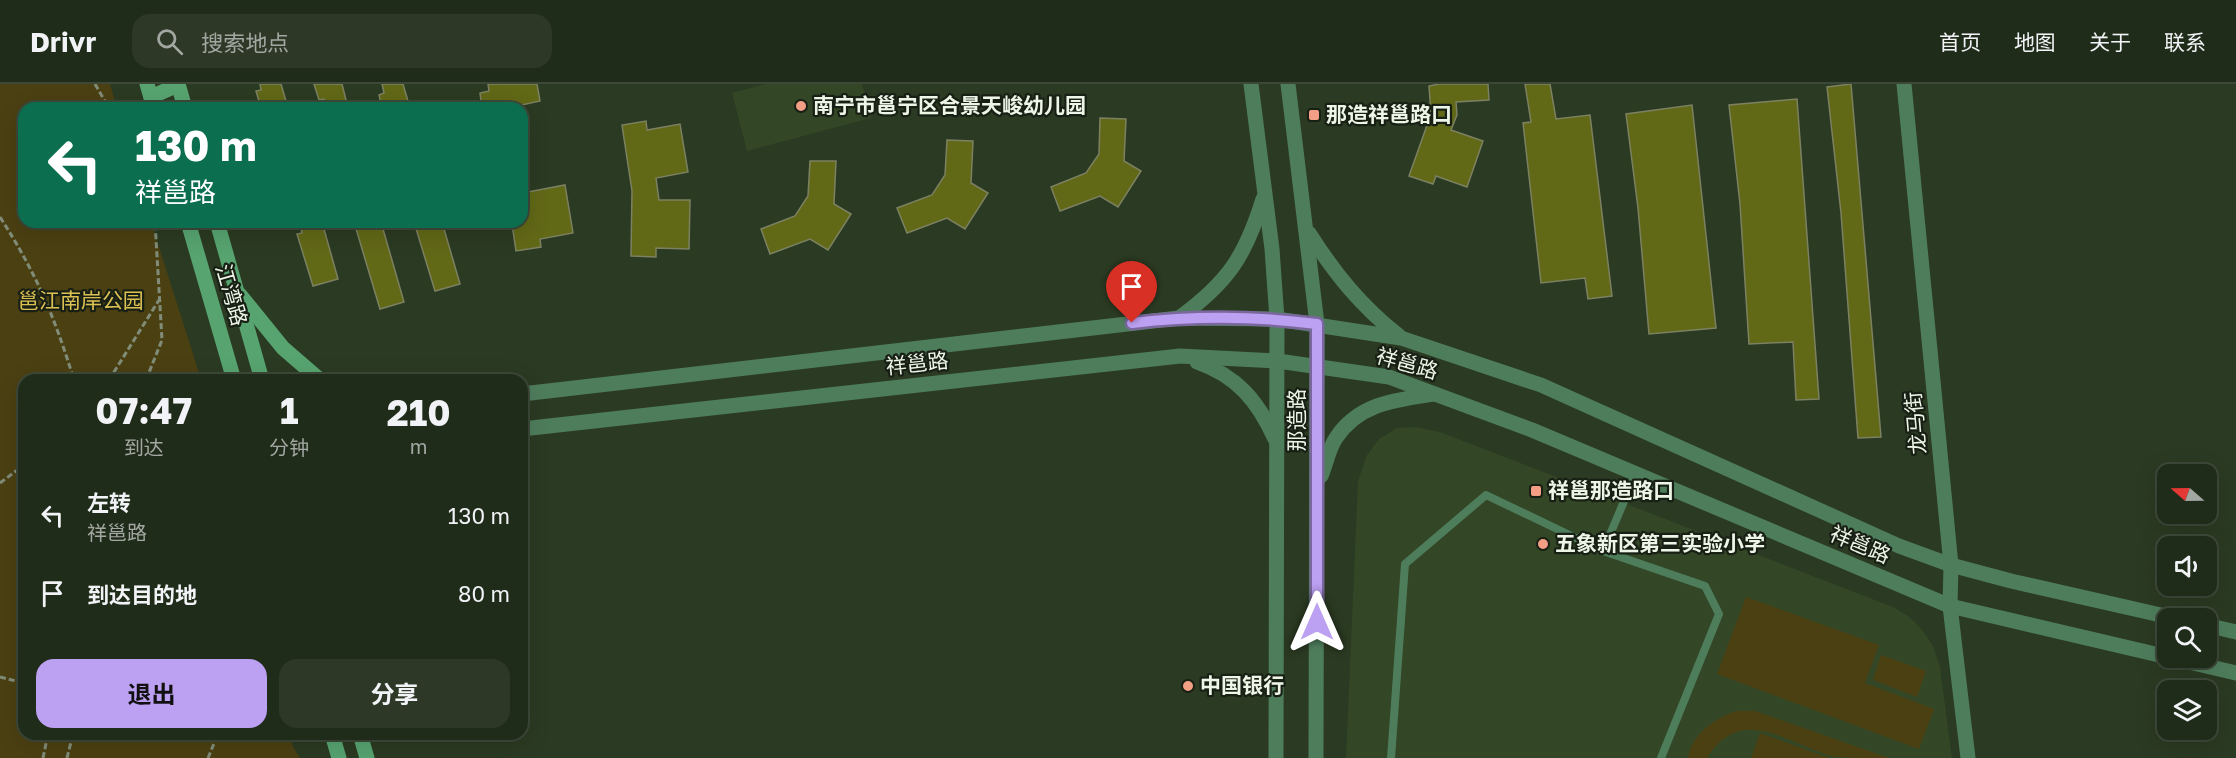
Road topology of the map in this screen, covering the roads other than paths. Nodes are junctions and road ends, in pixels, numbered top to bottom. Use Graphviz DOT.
graph roads {
  1 [pos="1251,84"];
  2 [pos="1288,84"];
  3 [pos="1904,84"];
  4 [pos="178,85"];
  5 [pos="151,96"];
  6 [pos="183,102"];
  7 [pos="1265,194"];
  8 [pos="190,228"];
  9 [pos="219,228"];
  10 [pos="1306,228"];
  11 [pos="237,290"];
  12 [pos="1179,318"];
  13 [pos="1277,319"];
  14 [pos="1317,324"];
  15 [pos="1401,338"];
  16 [pos="1180,356"];
  17 [pos="1278,361"];
  18 [pos="1318,366"];
  19 [pos="232,374"];
  20 [pos="260,374"];
  21 [pos="313,374"];
  22 [pos="528,393"];
  23 [pos="1437,394"];
  24 [pos="528,428"];
  25 [pos="1278,446"];
  26 [pos="1636,473"];
  27 [pos="1317,486"];
  28 [pos="1603,551"];
  29 [pos="1951,565"];
  30 [pos="1950,606"];
  31 [pos="2157,614"];
  32 [pos="2217,628"];
  33 [pos="2236,632"];
  34 [pos="2236,673"];
  35 [pos="334,740"];
  36 [pos="362,740"];
  37 [pos="339,758"];
  38 [pos="367,758"];
  39 [pos="1276,758"];
  40 [pos="1316,758"];
  41 [pos="1391,758"];
  42 [pos="1661,758"];
  43 [pos="1968,758"];
  1 -- 7 [label="street, 那造路"];
  2 -- 10 [label="street, 那造路"];
  3 -- 29 [label="street, 龙马街"];
  4 -- 5 [label="main road"];
  4 -- 6 [label="main road"];
  7 -- 12 [label="street"];
  7 -- 13 [label="street, 那造路"];
  8 -- 19 [label="main road, 江湾路"];
  9 -- 11 [label="main road, 江湾路"];
  10 -- 14 [label="street, 那造路"];
  10 -- 15 [label="street"];
  11 -- 20 [label="main road, 江湾路"];
  11 -- 21 [label="main road"];
  12 -- 13 [label="street, 祥邕路"];
  12 -- 22 [label="street, 祥邕路"];
  13 -- 14 [label="street, 祥邕路"];
  13 -- 17 [label="street, 那造路"];
  14 -- 15 [label="street, 祥邕路"];
  14 -- 18 [label="street, 那造路"];
  15 -- 29 [label="street, 祥邕路"];
  16 -- 17 [label="street, 祥邕路"];
  16 -- 24 [label="street, 祥邕路"];
  16 -- 25 [label="street"];
  17 -- 18 [label="street, 祥邕路"];
  17 -- 25 [label="street, 那造路"];
  18 -- 23 [label="street, 祥邕路"];
  18 -- 27 [label="street, 那造路"];
  23 -- 26 [label="street, 祥邕路"];
  23 -- 27 [label="street"];
  25 -- 39 [label="street, 那造路"];
  26 -- 28 [label="lane"];
  26 -- 30 [label="street, 祥邕路"];
  27 -- 40 [label="street, 那造路"];
  28 -- 41 [label="lane"];
  28 -- 42 [label="lane"];
  29 -- 30 [label="street, 龙马街"];
  29 -- 31 [label="street, 祥邕路"];
  30 -- 34 [label="street, 祥邕路"];
  30 -- 43 [label="street, 龙马街"];
  32 -- 33 [label="street"];
  35 -- 37 [label="main road"];
  36 -- 38 [label="main road"];
}
